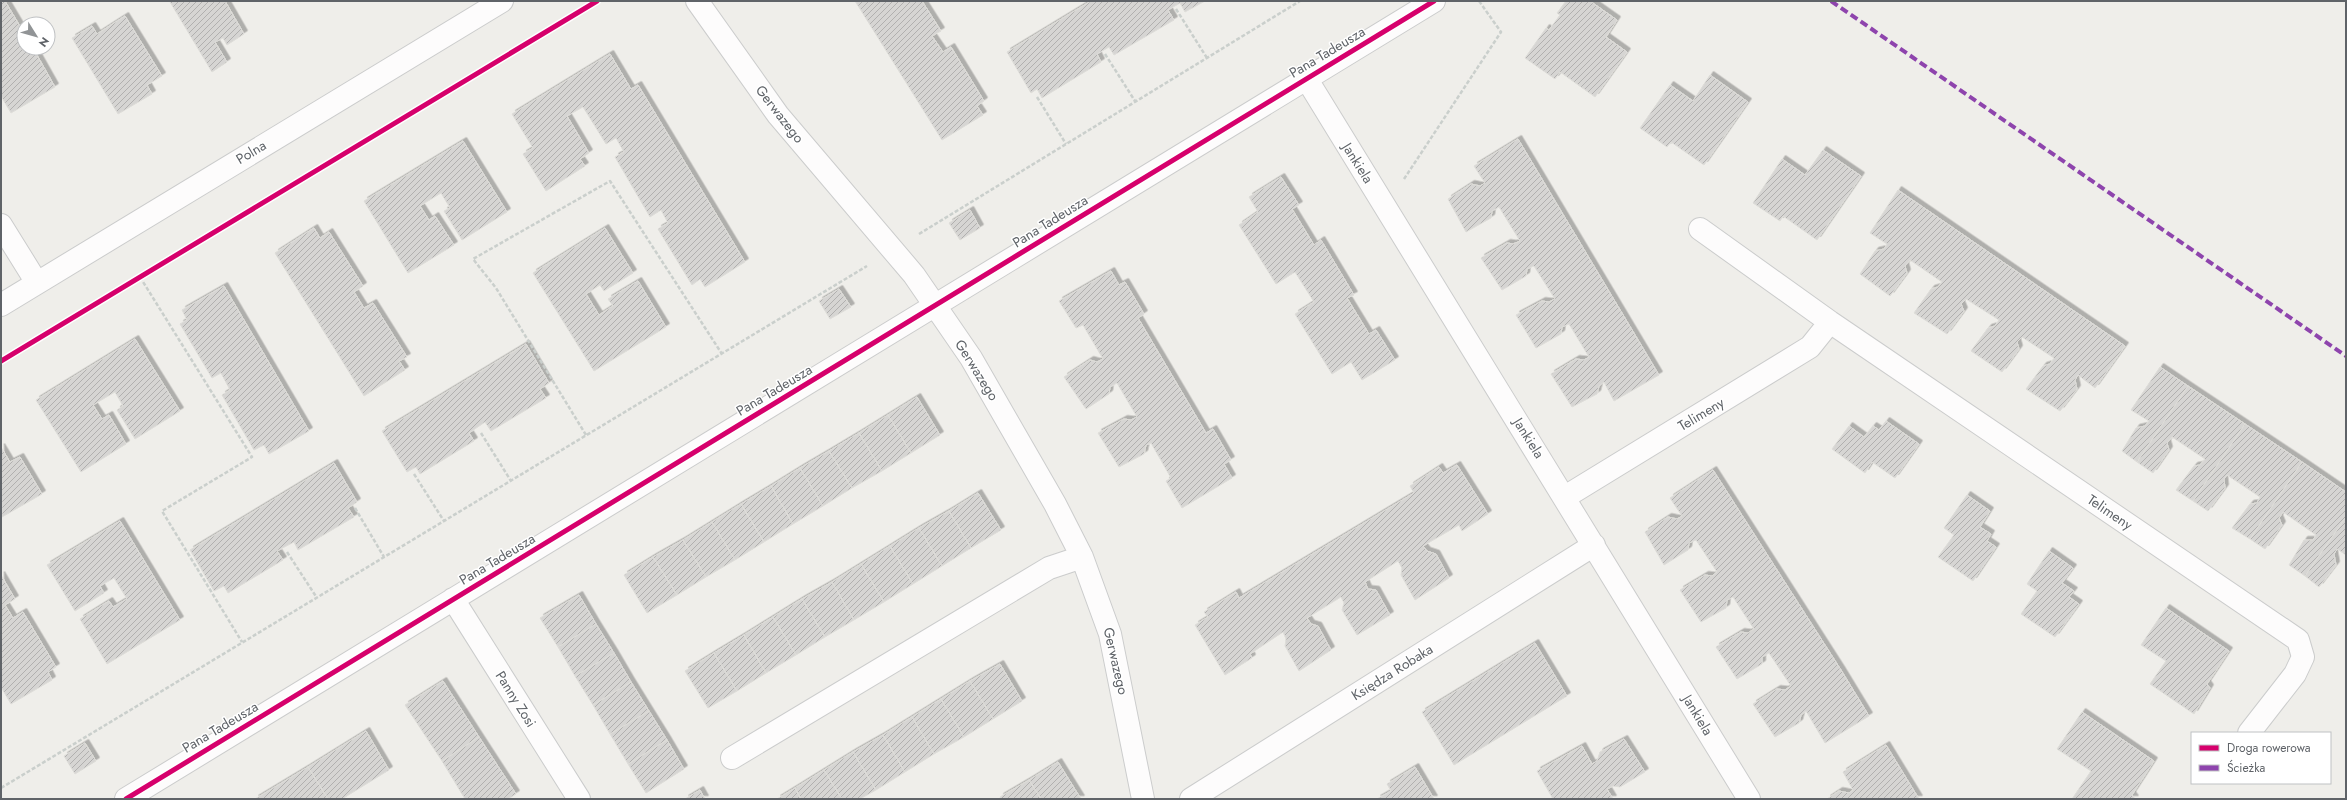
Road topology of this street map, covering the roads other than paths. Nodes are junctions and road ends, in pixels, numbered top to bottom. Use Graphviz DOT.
graph roads {
  1 [pos="502,1"];
  2 [pos="697,1"];
  3 [pos="1434,1"];
  4 [pos="1306,78"];
  5 [pos="1,225"];
  6 [pos="1700,229"];
  7 [pos="37,283"];
  8 [pos="1,305"];
  9 [pos="936,306"];
  10 [pos="1830,322"];
  11 [pos="1565,497"];
  12 [pos="1594,545"];
  13 [pos="1082,557"];
  14 [pos="453,599"];
  15 [pos="2250,732"];
  16 [pos="732,758"];
  17 [pos="126,799"];
  18 [pos="579,799"];
  19 [pos="1143,799"];
  20 [pos="1191,799"];
  21 [pos="1749,799"];
  1 -- 7 [label="street, Polna"];
  2 -- 9 [label="street, Gerwazego"];
  3 -- 4 [label="street, Pana Tadeusza"];
  4 -- 9 [label="street, Pana Tadeusza"];
  4 -- 11 [label="street, Jankiela"];
  5 -- 7 [label="street"];
  6 -- 10 [label="street, Telimeny"];
  7 -- 8 [label="street, Polna"];
  9 -- 13 [label="street, Gerwazego"];
  9 -- 14 [label="street, Pana Tadeusza"];
  10 -- 11 [label="street, Telimeny"];
  10 -- 15 [label="street, Telimeny"];
  11 -- 12 [label="street, Jankiela"];
  12 -- 20 [label="street, Księdza Robaka"];
  12 -- 21 [label="street, Jankiela"];
  13 -- 16 [label="street"];
  13 -- 19 [label="street, Gerwazego"];
  14 -- 17 [label="street, Pana Tadeusza"];
  14 -- 18 [label="street, Panny Zosi"];
}
